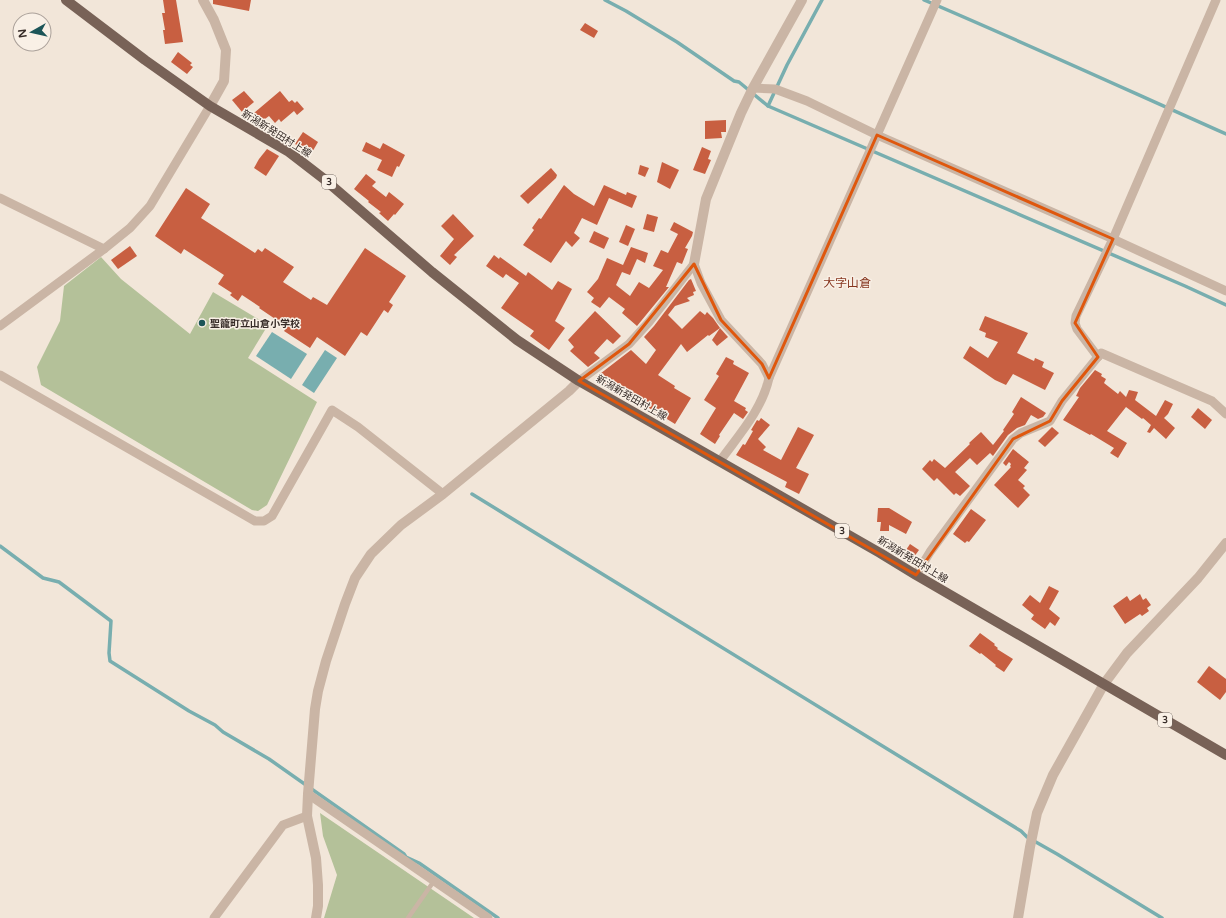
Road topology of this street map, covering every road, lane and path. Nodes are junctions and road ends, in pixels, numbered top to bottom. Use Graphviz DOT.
graph roads {
  1 [pos="66,0"];
  2 [pos="203,0"];
  3 [pos="802,0"];
  4 [pos="936,0"];
  5 [pos="1216,0"];
  6 [pos="752,88"];
  7 [pos="210,106"];
  8 [pos="876,135"];
  9 [pos="0,198"];
  10 [pos="1113,239"];
  11 [pos="104,249"];
  12 [pos="694,264"];
  13 [pos="1226,291"];
  14 [pos="0,326"];
  15 [pos="1098,357"];
  16 [pos="0,375"];
  17 [pos="769,378"];
  18 [pos="579,381"];
  19 [pos="1226,414"];
  20 [pos="720,461"];
  21 [pos="444,494"];
  22 [pos="1226,543"];
  23 [pos="916,575"];
  24 [pos="1104,684"];
  25 [pos="1226,755"];
  26 [pos="308,794"];
  27 [pos="307,816"];
  28 [pos="434,881"];
  29 [pos="214,918"];
  30 [pos="316,918"];
  31 [pos="408,918"];
  32 [pos="488,918"];
  33 [pos="1018,918"];
  1 -- 7 [label="main road, 新潟新発田村上線 / 3"];
  2 -- 7 [label="street"];
  3 -- 6 [label="street"];
  4 -- 8 [label="street"];
  5 -- 10 [label="street"];
  6 -- 8 [label="street"];
  6 -- 12 [label="street"];
  7 -- 11 [label="street"];
  7 -- 18 [label="main road, 新潟新発田村上線 / 3"];
  8 -- 10 [label="street"];
  8 -- 17 [label="street"];
  9 -- 11 [label="street"];
  10 -- 13 [label="street"];
  10 -- 15 [label="street"];
  11 -- 14 [label="street"];
  12 -- 17 [label="street"];
  12 -- 18 [label="street"];
  15 -- 19 [label="street"];
  15 -- 23 [label="street"];
  16 -- 21 [label="street"];
  17 -- 20 [label="street"];
  18 -- 20 [label="main road, 新潟新発田村上線 / 3"];
  18 -- 21 [label="street"];
  20 -- 23 [label="main road, 新潟新発田村上線 / 3"];
  21 -- 26 [label="street"];
  22 -- 24 [label="street"];
  23 -- 24 [label="main road, 新潟新発田村上線 / 3"];
  24 -- 25 [label="main road, 新潟新発田村上線 / 3"];
  24 -- 33 [label="street"];
  26 -- 27 [label="street"];
  26 -- 28 [label="street"];
  27 -- 29 [label="street"];
  27 -- 30 [label="street"];
  28 -- 31 [label="lane"];
  28 -- 32 [label="street"];
}
